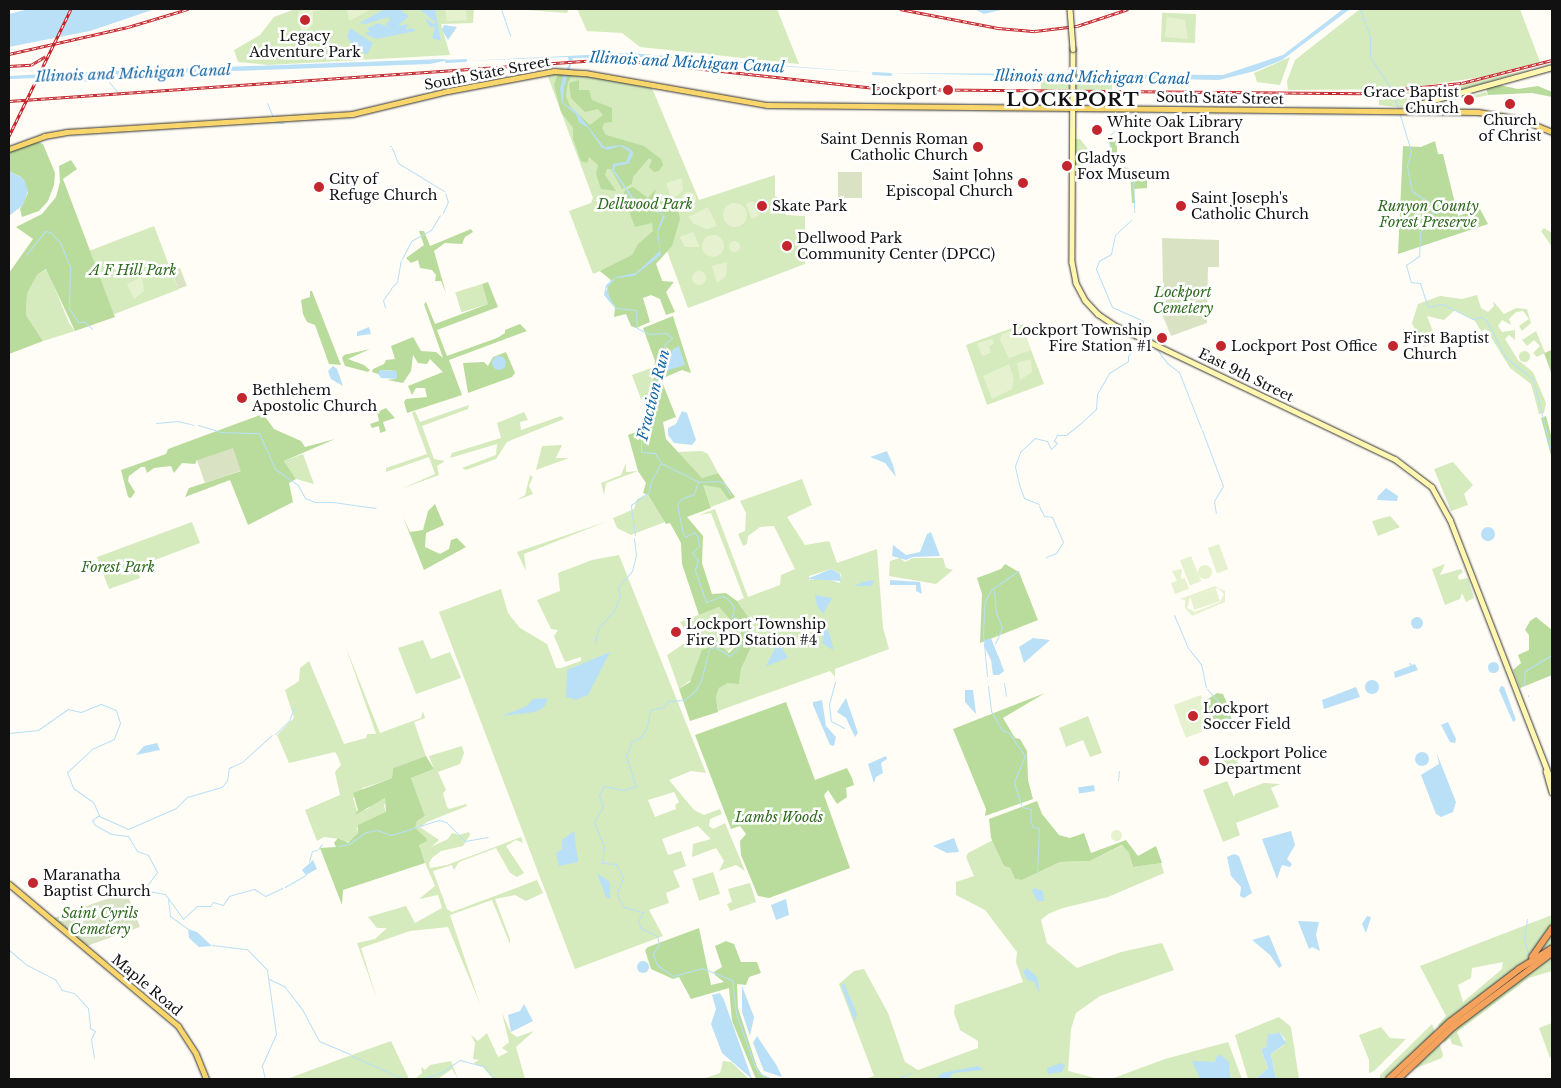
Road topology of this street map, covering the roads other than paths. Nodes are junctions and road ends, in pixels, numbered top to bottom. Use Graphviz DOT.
graph roads {
  1 [pos="1070,9"];
  2 [pos="1552,67"];
  3 [pos="1073,108"];
  4 [pos="1416,111"];
  5 [pos="1552,132"];
  6 [pos="11,148"];
  7 [pos="1546,771"];
  8 [pos="1552,782"];
  9 [pos="1552,792"];
  10 [pos="9,884"];
  11 [pos="1552,928"];
  12 [pos="1552,948"];
  13 [pos="1552,953"];
  14 [pos="1552,957"];
  15 [pos="1519,972"];
  16 [pos="206,1079"];
  17 [pos="1389,1079"];
  18 [pos="1398,1079"];
  1 -- 3 [label="main road, East 9th Street, bridge"];
  2 -- 4 [label="main road"];
  3 -- 4 [label="main road, South State Street"];
  3 -- 6 [label="main road, South State Street"];
  3 -- 7 [label="main road, East 9th Street"];
  4 -- 5 [label="main road"];
  7 -- 8 [label="main road"];
  7 -- 9 [label="main road"];
  10 -- 16 [label="main road, Maple Road"];
  11 -- 15 [label="highway"];
  12 -- 15 [label="highway"];
  13 -- 15 [label="highway"];
  14 -- 15 [label="highway"];
  15 -- 17 [label="highway"];
  15 -- 18 [label="highway"];
}
